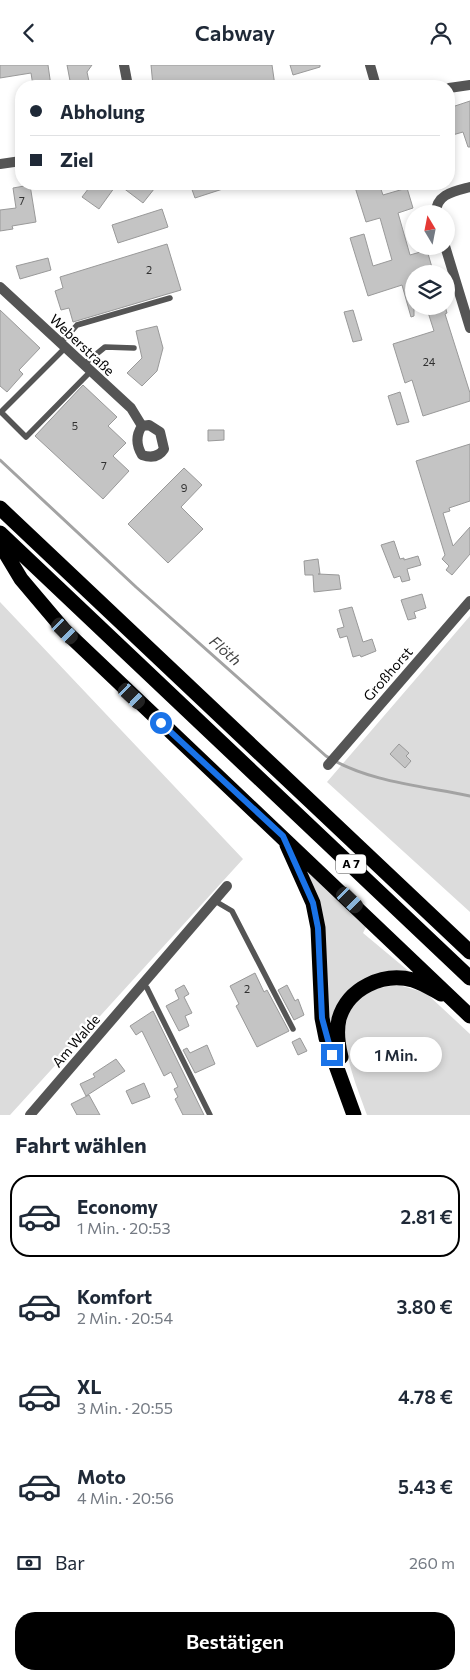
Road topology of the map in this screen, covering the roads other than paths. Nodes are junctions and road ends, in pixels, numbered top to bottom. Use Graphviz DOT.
graph roads {
  1 [pos="124,65"];
  2 [pos="370,65"];
  3 [pos="127,80"];
  4 [pos="374,80"];
  5 [pos="470,85"];
  6 [pos="455,88"];
  7 [pos="15,162"];
  8 [pos="0,164"];
  9 [pos="470,187"];
  10 [pos="437,205"];
  11 [pos="448,255"];
  12 [pos="0,287"];
  13 [pos="170,298"];
  14 [pos="470,328"];
  15 [pos="62,346"];
  16 [pos="134,348"];
  17 [pos="86,369"];
  18 [pos="142,426"];
  19 [pos="0,508"];
  20 [pos="0,533"];
  21 [pos="0,544"];
  22 [pos="470,601"];
  23 [pos="328,764"];
  24 [pos="283,836"];
  25 [pos="227,886"];
  26 [pos="215,901"];
  27 [pos="470,951"];
  28 [pos="470,978"];
  29 [pos="143,984"];
  30 [pos="457,1003"];
  31 [pos="470,1016"];
  32 [pos="293,1029"];
  33 [pos="30,1115"];
  34 [pos="210,1115"];
  35 [pos="354,1115"];
  36 [pos="362,1115"];
  1 -- 3 [label="street"];
  2 -- 4 [label="street"];
  5 -- 6 [label="street"];
  7 -- 8 [label="street"];
  9 -- 10 [label="street"];
  11 -- 14 [label="street"];
  12 -- 15 [label="street, Weberstraße"];
  13 -- 15 [label="lane"];
  15 -- 17 [label="street, Weberstraße"];
  15 -- 17 [label="lane"];
  16 -- 17 [label="lane"];
  17 -- 18 [label="street, Weberstraße"];
  19 -- 27 [label="highway, A 7"];
  20 -- 28 [label="highway, A 7"];
  21 -- 24 [label="highway"];
  22 -- 23 [label="street, Großhorst"];
  24 -- 30 [label="highway"];
  24 -- 35 [label="highway"];
  25 -- 26 [label="street, Am Walde"];
  26 -- 29 [label="street, Am Walde"];
  26 -- 32 [label="lane"];
  29 -- 33 [label="street, Am Walde"];
  29 -- 34 [label="lane"];
  30 -- 31 [label="highway"];
  30 -- 36 [label="highway"];
}
